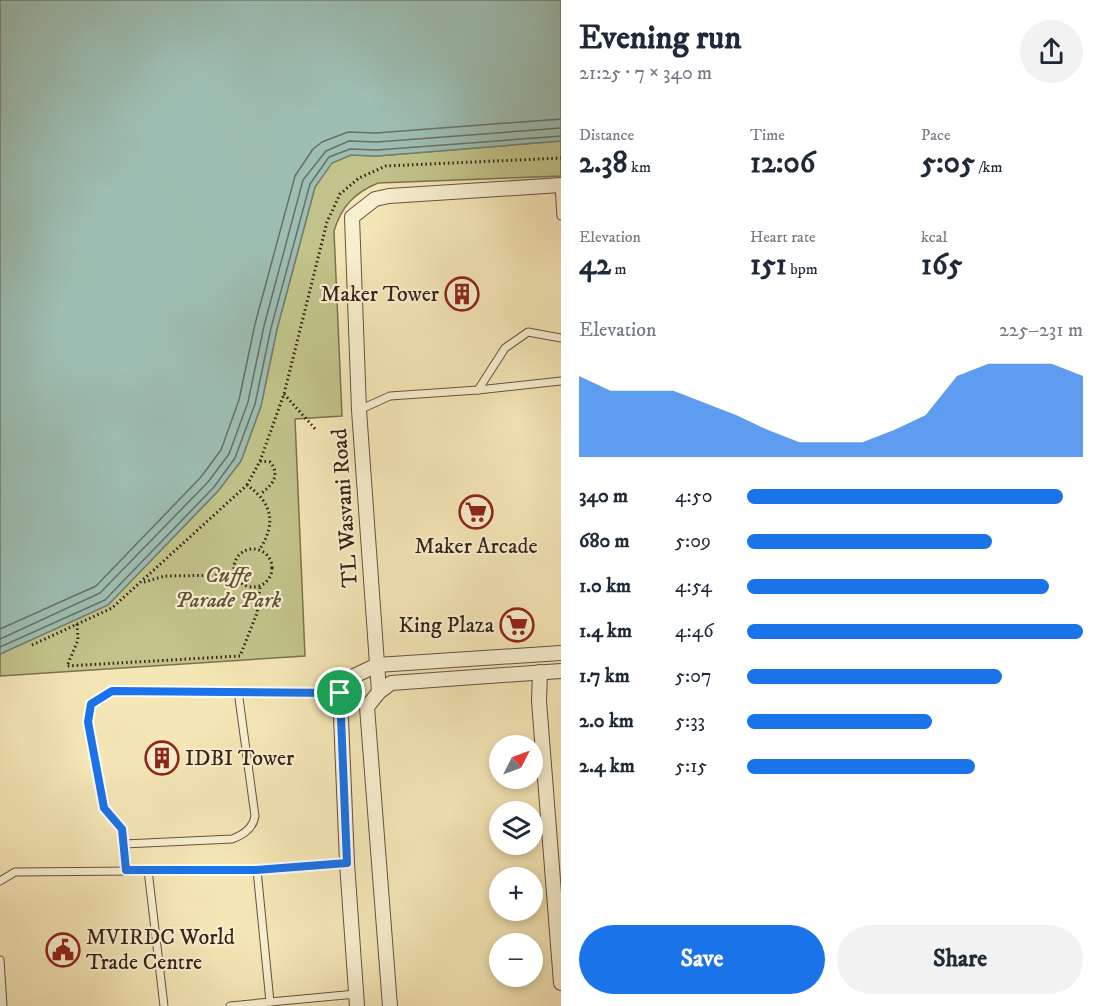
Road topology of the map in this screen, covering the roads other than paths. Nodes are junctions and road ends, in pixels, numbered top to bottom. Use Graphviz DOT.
graph roads {
  1 [pos="560,185"];
  2 [pos="561,216"];
  3 [pos="561,338"];
  4 [pos="561,381"];
  5 [pos="478,390"];
  6 [pos="359,410"];
  7 [pos="561,653"];
  8 [pos="377,665"];
  9 [pos="561,671"];
  10 [pos="540,672"];
  11 [pos="238,691"];
  12 [pos="379,692"];
  13 [pos="340,693"];
  14 [pos="124,844"];
  15 [pos="347,863"];
  16 [pos="126,870"];
  17 [pos="148,870"];
  18 [pos="256,870"];
  19 [pos="0,881"];
  20 [pos="0,960"];
  21 [pos="561,983"];
  22 [pos="357,1000"];
  23 [pos="270,1002"];
  24 [pos="3,1006"];
  25 [pos="164,1006"];
  26 [pos="230,1006"];
  27 [pos="390,1006"];
  1 -- 2 [label="lane"];
  1 -- 6 [label="street, TL Wasvani Road"];
  3 -- 5 [label="lane"];
  4 -- 5 [label="lane"];
  5 -- 6 [label="lane"];
  6 -- 8 [label="street, TL Wasvani Road"];
  7 -- 8 [label="street"];
  8 -- 12 [label="street, TL Wasvani Road"];
  8 -- 13 [label="street"];
  9 -- 10 [label="street"];
  10 -- 12 [label="street"];
  10 -- 21 [label="street"];
  11 -- 13 [label="lane"];
  11 -- 14 [label="lane"];
  11 -- 14 [label="lane"];
  12 -- 27 [label="street, TL Wasvani Road"];
  13 -- 15 [label="street"];
  14 -- 16 [label="lane"];
  15 -- 18 [label="lane"];
  15 -- 22 [label="street"];
  16 -- 17 [label="lane"];
  16 -- 19 [label="lane"];
  17 -- 18 [label="lane"];
  17 -- 25 [label="lane"];
  18 -- 23 [label="lane"];
  20 -- 24 [label="lane"];
  22 -- 23 [label="lane"];
  23 -- 26 [label="lane"];
}
